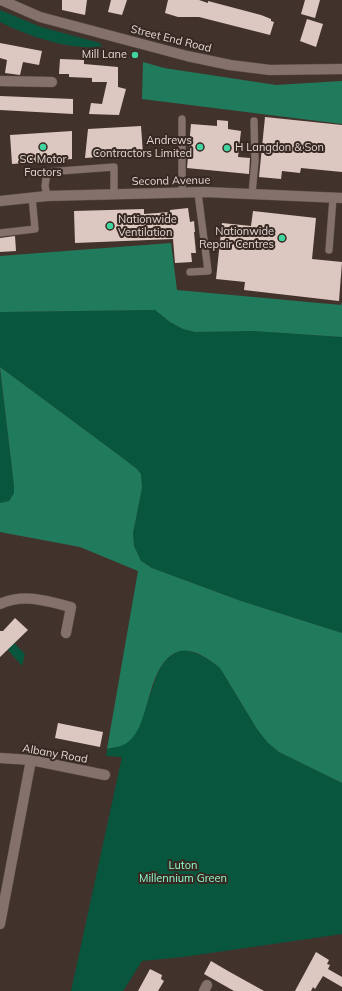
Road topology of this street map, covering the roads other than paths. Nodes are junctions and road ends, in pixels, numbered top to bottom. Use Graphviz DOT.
graph roads {
  1 [pos="1,0"];
  2 [pos="342,69"];
  3 [pos="0,81"];
  4 [pos="52,82"];
  5 [pos="182,119"];
  6 [pos="254,121"];
  7 [pos="198,192"];
  8 [pos="182,193"];
  9 [pos="114,194"];
  10 [pos="252,194"];
  11 [pos="47,196"];
  12 [pos="32,197"];
  13 [pos="0,198"];
  14 [pos="337,198"];
  15 [pos="0,233"];
  16 [pos="329,250"];
  17 [pos="190,272"];
  18 [pos="0,604"];
  19 [pos="66,633"];
  20 [pos="0,758"];
  21 [pos="31,760"];
  22 [pos="105,776"];
  23 [pos="0,924"];
  1 -- 2 [label="street, Street End Road"];
  3 -- 4 [label="street"];
  5 -- 8 [label="lane"];
  6 -- 10 [label="lane"];
  7 -- 8 [label="street, Second Avenue"];
  7 -- 10 [label="street, Second Avenue"];
  7 -- 17 [label="lane"];
  8 -- 9 [label="street, Second Avenue"];
  9 -- 11 [label="street, Second Avenue"];
  9 -- 11 [label="lane"];
  10 -- 14 [label="street, Second Avenue"];
  11 -- 12 [label="street, Second Avenue"];
  12 -- 13 [label="street, Second Avenue"];
  12 -- 15 [label="lane"];
  14 -- 16 [label="lane"];
  18 -- 19 [label="street"];
  20 -- 21 [label="street, Albany Road"];
  21 -- 22 [label="street, Albany Road"];
  21 -- 23 [label="street"];
}
